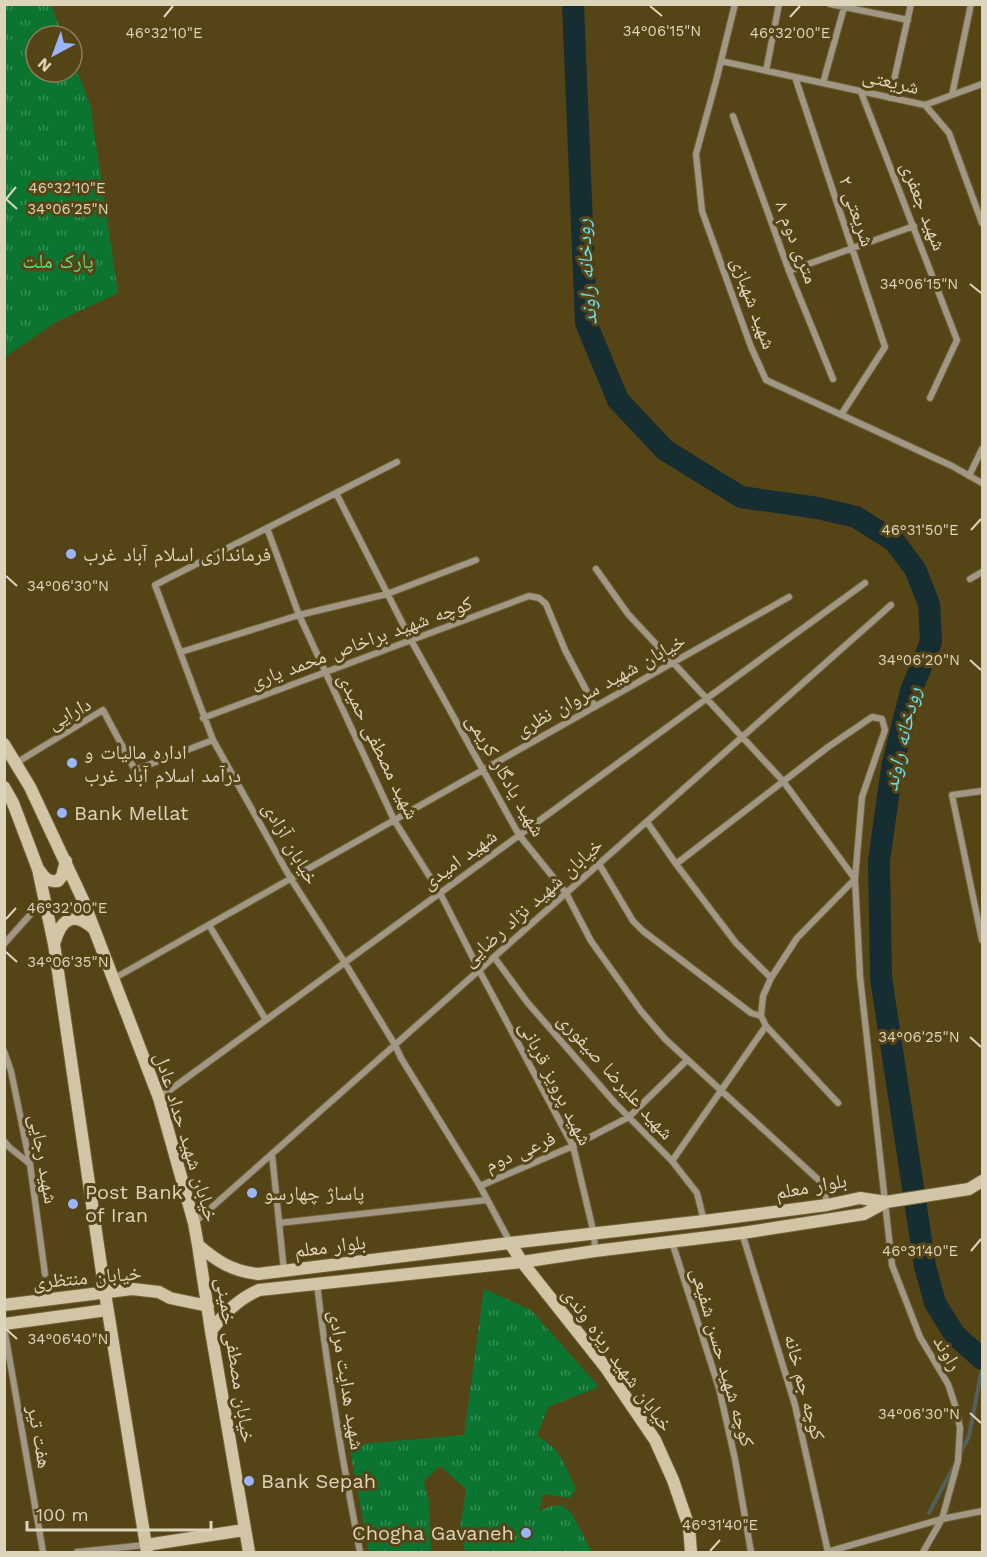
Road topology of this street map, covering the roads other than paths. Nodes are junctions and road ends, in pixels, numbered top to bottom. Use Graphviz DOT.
graph roads {
  1 [pos="735,4"];
  2 [pos="779,4"];
  3 [pos="830,4"];
  4 [pos="911,4"];
  5 [pos="971,4"];
  6 [pos="844,6"];
  7 [pos="908,20"];
  8 [pos="721,61"];
  9 [pos="766,71"];
  10 [pos="795,77"];
  11 [pos="823,83"];
  12 [pos="982,84"];
  13 [pos="861,92"];
  14 [pos="952,95"];
  15 [pos="890,98"];
  16 [pos="925,105"];
  17 [pos="733,116"];
  18 [pos="982,223"];
  19 [pos="914,226"];
  20 [pos="852,248"];
  21 [pos="789,271"];
  22 [pos="833,379"];
  23 [pos="930,398"];
  24 [pos="841,415"];
  25 [pos="982,449"];
  26 [pos="397,462"];
  27 [pos="969,476"];
  28 [pos="982,483"];
  29 [pos="336,493"];
  30 [pos="267,528"];
  31 [pos="476,560"];
  32 [pos="596,568"];
  33 [pos="982,572"];
  34 [pos="970,579"];
  35 [pos="865,584"];
  36 [pos="387,594"];
  37 [pos="789,597"];
  38 [pos="891,605"];
  39 [pos="299,615"];
  40 [pos="411,640"];
  41 [pos="181,652"];
  42 [pos="673,663"];
  43 [pos="325,672"];
  44 [pos="706,699"];
  45 [pos="595,706"];
  46 [pos="204,718"];
  47 [pos="743,737"];
  48 [pos="213,740"];
  49 [pos="4,744"];
  50 [pos="16,763"];
  51 [pos="482,770"];
  52 [pos="783,781"];
  53 [pos="4,787"];
  54 [pos="982,791"];
  55 [pos="394,820"];
  56 [pos="647,822"];
  57 [pos="519,836"];
  58 [pos="66,861"];
  59 [pos="599,864"];
  60 [pos="676,864"];
  61 [pos="38,869"];
  62 [pos="291,879"];
  63 [pos="855,879"];
  64 [pos="440,893"];
  65 [pos="566,893"];
  66 [pos="45,897"];
  67 [pos="974,901"];
  68 [pos="982,907"];
  69 [pos="209,925"];
  70 [pos="94,930"];
  71 [pos="982,940"];
  72 [pos="4,944"];
  73 [pos="54,944"];
  74 [pos="494,957"];
  75 [pos="345,963"];
  76 [pos="479,970"];
  77 [pos="771,978"];
  78 [pos="113,979"];
  79 [pos="761,1016"];
  80 [pos="266,1020"];
  81 [pos="766,1026"];
  82 [pos="395,1045"];
  83 [pos="4,1050"];
  84 [pos="687,1060"];
  85 [pos="721,1090"];
  86 [pos="159,1098"];
  87 [pos="838,1103"];
  88 [pos="629,1117"];
  89 [pos="4,1141"];
  90 [pos="573,1146"];
  91 [pos="272,1154"];
  92 [pos="672,1161"];
  93 [pos="30,1164"];
  94 [pos="982,1181"];
  95 [pos="480,1186"];
  96 [pos="969,1189"];
  97 [pos="982,1195"];
  98 [pos="487,1200"];
  99 [pos="886,1202"];
  100 [pos="827,1205"];
  101 [pos="704,1221"];
  102 [pos="194,1223"];
  103 [pos="279,1223"];
  104 [pos="742,1233"];
  105 [pos="594,1234"];
  106 [pos="672,1241"];
  107 [pos="510,1243"];
  108 [pos="198,1245"];
  109 [pos="595,1251"];
  110 [pos="522,1262"];
  111 [pos="284,1271"];
  112 [pos="45,1274"];
  113 [pos="317,1283"];
  114 [pos="105,1293"];
  115 [pos="4,1305"];
  116 [pos="208,1306"];
  117 [pos="108,1310"];
  118 [pos="4,1325"];
  119 [pos="211,1331"];
  120 [pos="982,1511"];
  121 [pos="942,1519"];
  122 [pos="244,1530"];
  123 [pos="147,1549"];
  124 [pos="850,1549"];
  125 [pos="43,1552"];
  126 [pos="77,1552"];
  127 [pos="249,1552"];
  128 [pos="360,1552"];
  129 [pos="691,1552"];
  130 [pos="751,1552"];
  131 [pos="827,1552"];
  132 [pos="923,1552"];
  1 -- 8 [label="street, شهید شهبازی"];
  2 -- 9 [label="street"];
  3 -- 6 [label="street"];
  4 -- 7 [label="street"];
  5 -- 14 [label="street"];
  6 -- 7 [label="street"];
  6 -- 11 [label="street"];
  7 -- 15 [label="street"];
  8 -- 9 [label="street, شریعتی"];
  8 -- 24 [label="street, شهید شهبازی"];
  9 -- 10 [label="street, شریعتی"];
  10 -- 11 [label="street, شریعتی"];
  10 -- 20 [label="street, شریعتی ۲"];
  11 -- 13 [label="street, شریعتی"];
  12 -- 14 [label="street"];
  13 -- 15 [label="street, شریعتی"];
  13 -- 19 [label="street, شهید جعفری"];
  14 -- 16 [label="street"];
  15 -- 16 [label="street, شریعتی"];
  16 -- 18 [label="street, شریعتی"];
  17 -- 21 [label="street, ۸ متری دوم"];
  19 -- 20 [label="street"];
  19 -- 23 [label="street, شهید جعفری"];
  20 -- 21 [label="street"];
  20 -- 24 [label="street, شریعتی ۲"];
  21 -- 22 [label="street, ۸ متری دوم"];
  24 -- 27 [label="street, شهید شهبازی"];
  25 -- 27 [label="street"];
  26 -- 29 [label="street, خیابان آزادی"];
  27 -- 28 [label="street, شهید شهبازی"];
  29 -- 30 [label="street, خیابان آزادی"];
  29 -- 36 [label="street, شهید یادگار کریمی"];
  30 -- 39 [label="street, شهید مصطفی حمیدی"];
  30 -- 41 [label="street, خیابان آزادی"];
  31 -- 36 [label="street"];
  32 -- 42 [label="street"];
  33 -- 34 [label="street"];
  35 -- 44 [label="street, شهید امیدی"];
  36 -- 39 [label="street"];
  36 -- 40 [label="street, شهید یادگار کریمی"];
  37 -- 42 [label="street, خیابان شهید سروان نظری"];
  38 -- 47 [label="street, خیابان شهید نژاد رضایی"];
  39 -- 41 [label="street"];
  39 -- 43 [label="street, شهید مصطفی حمیدی"];
  40 -- 43 [label="street, کوچه شهید براخاص محمد یاری"];
  40 -- 45 [label="street, کوچه شهید براخاص محمد یاری"];
  40 -- 51 [label="street, شهید یادگار کریمی"];
  41 -- 46 [label="street, خیابان آزادی"];
  42 -- 44 [label="street"];
  42 -- 45 [label="street, خیابان شهید سروان نظری"];
  43 -- 46 [label="street, کوچه شهید براخاص محمد یاری"];
  43 -- 55 [label="street, شهید مصطفی حمیدی"];
  44 -- 47 [label="street"];
  44 -- 57 [label="street, شهید امیدی"];
  45 -- 51 [label="street, خیابان شهید سروان نظری"];
  46 -- 48 [label="street, خیابان آزادی"];
  47 -- 52 [label="street"];
  47 -- 56 [label="street, خیابان شهید نژاد رضایی"];
  48 -- 50 [label="street, دارایی"];
  48 -- 62 [label="street, خیابان آزادی"];
  49 -- 50 [label="main road, خیابان شهید حداد عادل"];
  50 -- 58 [label="main road, خیابان شهید حداد عادل"];
  51 -- 55 [label="street, خیابان شهید سروان نظری"];
  51 -- 57 [label="street, شهید یادگار کریمی"];
  52 -- 60 [label="street"];
  52 -- 63 [label="street"];
  52 -- 63 [label="street, راوند"];
  53 -- 61 [label="main road"];
  54 -- 67 [label="street"];
  55 -- 62 [label="street, خیابان شهید سروان نظری"];
  55 -- 64 [label="street, شهید مصطفی حمیدی"];
  56 -- 59 [label="street, خیابان شهید نژاد رضایی"];
  56 -- 60 [label="street"];
  57 -- 64 [label="street, شهید امیدی"];
  57 -- 65 [label="street, شهید یادگار کریمی"];
  58 -- 61 [label="main road"];
  58 -- 70 [label="main road, خیابان شهید حداد عادل"];
  59 -- 65 [label="street, خیابان شهید نژاد رضایی"];
  59 -- 79 [label="street"];
  60 -- 77 [label="street"];
  61 -- 66 [label="main road"];
  62 -- 69 [label="street, خیابان شهید سروان نظری"];
  62 -- 75 [label="street, خیابان آزادی"];
  63 -- 77 [label="street"];
  63 -- 99 [label="street, راوند"];
  64 -- 75 [label="street, شهید امیدی"];
  64 -- 76 [label="street, شهید مصطفی حمیدی"];
  65 -- 74 [label="street, خیابان شهید نژاد رضایی"];
  65 -- 84 [label="street, شهید یادگار کریمی"];
  66 -- 72 [label="street"];
  66 -- 73 [label="main road"];
  67 -- 68 [label="street"];
  67 -- 71 [label="street"];
  69 -- 78 [label="street, خیابان شهید سروان نظری"];
  69 -- 80 [label="street"];
  70 -- 73 [label="main road"];
  70 -- 78 [label="main road, خیابان شهید حداد عادل"];
  73 -- 114 [label="main road"];
  74 -- 76 [label="street, خیابان شهید نژاد رضایی"];
  74 -- 88 [label="street, شهید علیرضا صیفوری"];
  75 -- 80 [label="street, شهید امیدی"];
  75 -- 82 [label="street, خیابان آزادی"];
  76 -- 82 [label="street, خیابان شهید نژاد رضایی"];
  76 -- 90 [label="street, شهید پرویز قربانی"];
  77 -- 79 [label="street"];
  78 -- 86 [label="main road, خیابان شهید حداد عادل"];
  79 -- 81 [label="street"];
  80 -- 86 [label="street, شهید امیدی"];
  81 -- 85 [label="street"];
  81 -- 87 [label="street"];
  82 -- 91 [label="street, خیابان شهید نژاد رضایی"];
  82 -- 95 [label="street, خیابان آزادی"];
  83 -- 93 [label="street, شهید رجایی"];
  84 -- 85 [label="street, شهید یادگار کریمی"];
  84 -- 88 [label="street, فرعی دوم"];
  85 -- 92 [label="street"];
  85 -- 100 [label="street, شهید یادگار کریمی"];
  86 -- 102 [label="main road, خیابان شهید حداد عادل"];
  88 -- 90 [label="street, فرعی دوم"];
  88 -- 92 [label="street, شهید علیرضا صیفوری"];
  89 -- 93 [label="street"];
  90 -- 95 [label="street, فرعی دوم"];
  90 -- 105 [label="street, شهید پرویز قربانی"];
  91 -- 102 [label="street, خیابان شهید نژاد رضایی"];
  91 -- 103 [label="street"];
  92 -- 101 [label="street, شهید علیرضا صیفوری"];
  93 -- 112 [label="street, شهید رجایی"];
  94 -- 96 [label="main road"];
  95 -- 98 [label="street, خیابان آزادی"];
  96 -- 97 [label="main road"];
  96 -- 99 [label="main road"];
  98 -- 103 [label="street"];
  98 -- 107 [label="street, خیابان آزادی"];
  99 -- 100 [label="main road, بلوار معلم"];
  99 -- 104 [label="main road, بلوار معلم"];
  99 -- 121 [label="street, راوند"];
  100 -- 101 [label="main road, بلوار معلم"];
  101 -- 105 [label="main road, بلوار معلم"];
  102 -- 108 [label="main road, خیابان شهید حداد عادل"];
  103 -- 111 [label="street"];
  104 -- 106 [label="main road, بلوار معلم"];
  104 -- 131 [label="street, کوچه جم خانه"];
  105 -- 107 [label="main road, بلوار معلم"];
  105 -- 109 [label="street, شهید پرویز قربانی"];
  106 -- 109 [label="main road, بلوار معلم"];
  106 -- 130 [label="street, کوچه شهید حسن شفیعی"];
  107 -- 110 [label="main road, خیابان شهید ریزه وندی"];
  107 -- 111 [label="main road, بلوار معلم"];
  108 -- 111 [label="main road, بلوار معلم"];
  108 -- 116 [label="main road, خیابان مصطفی خمینی"];
  109 -- 110 [label="main road, بلوار معلم"];
  110 -- 113 [label="main road, بلوار معلم"];
  110 -- 129 [label="main road, خیابان شهید ریزه وندی"];
  113 -- 119 [label="main road, بلوار معلم"];
  113 -- 128 [label="street, شهید هدایت مرادی"];
  114 -- 115 [label="main road, خیابان منتظری"];
  114 -- 116 [label="main road, خیابان منتظری"];
  114 -- 117 [label="main road"];
  116 -- 119 [label="main road, خیابان مصطفی خمینی"];
  117 -- 118 [label="main road, خیابان منتظری"];
  117 -- 123 [label="main road"];
  118 -- 125 [label="street, هفت تیر"];
  119 -- 122 [label="main road, خیابان مصطفی خمینی"];
  120 -- 121 [label="street"];
  121 -- 124 [label="street"];
  121 -- 132 [label="street, راوند"];
  122 -- 123 [label="main road"];
  122 -- 127 [label="main road, خیابان مصطفی خمینی"];
  123 -- 126 [label="street"];
  124 -- 131 [label="street"];
}
